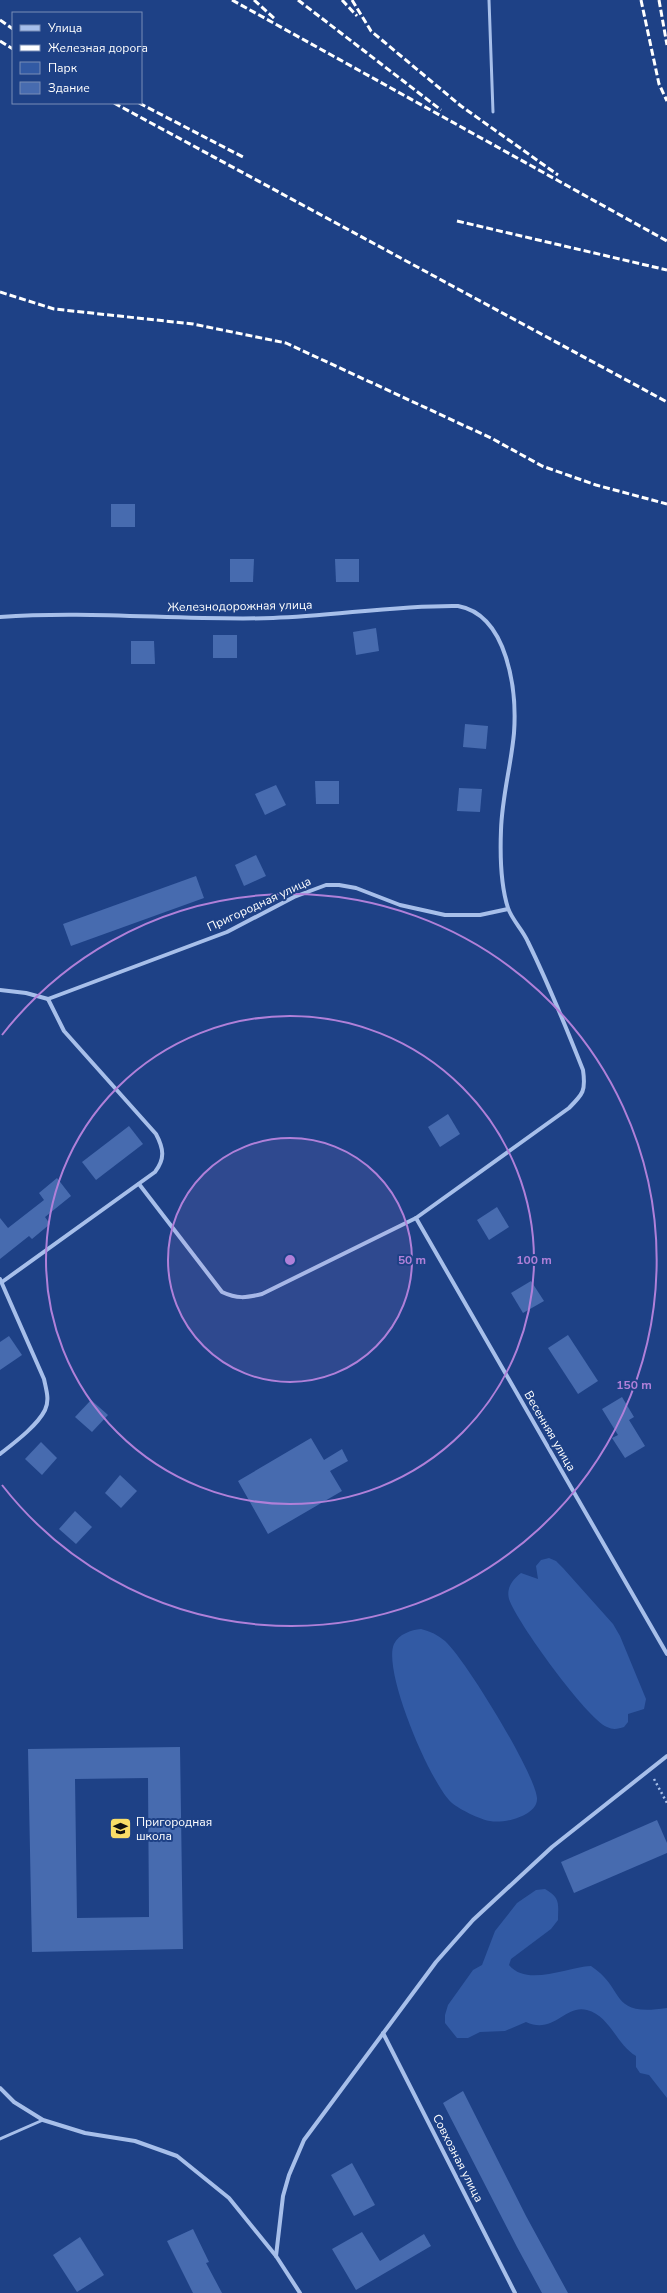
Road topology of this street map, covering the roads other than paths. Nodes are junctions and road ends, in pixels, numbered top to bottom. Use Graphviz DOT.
graph roads {
  1 [pos="489,0"];
  2 [pos="493,112"];
  3 [pos="0,617"];
  4 [pos="508,908"];
  5 [pos="0,990"];
  6 [pos="48,999"];
  7 [pos="139,1184"];
  8 [pos="416,1218"];
  9 [pos="1,1280"];
  10 [pos="0,1454"];
  11 [pos="667,1654"];
  12 [pos="667,1756"];
  13 [pos="383,2033"];
  14 [pos="0,2088"];
  15 [pos="43,2120"];
  16 [pos="0,2139"];
  17 [pos="276,2256"];
  18 [pos="300,2293"];
  19 [pos="515,2293"];
  1 -- 2 [label="lane"];
  3 -- 4 [label="street, Железнодорожная улица"];
  4 -- 6 [label="street, Пригородная улица"];
  4 -- 8 [label="street"];
  5 -- 6 [label="street"];
  6 -- 7 [label="street"];
  7 -- 8 [label="street"];
  7 -- 9 [label="street"];
  8 -- 11 [label="street, Весенняя улица"];
  9 -- 10 [label="street"];
  12 -- 13 [label="street"];
  13 -- 17 [label="street"];
  13 -- 19 [label="street, Совхозная улица"];
  14 -- 15 [label="street"];
  15 -- 16 [label="lane"];
  15 -- 17 [label="street"];
  17 -- 18 [label="street"];
}
